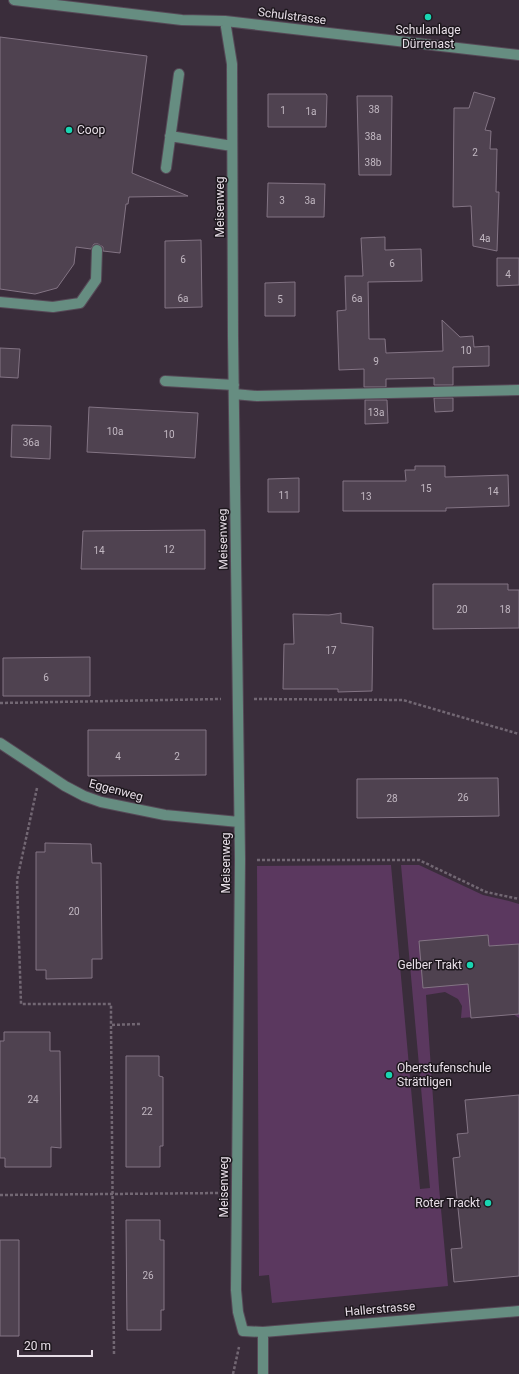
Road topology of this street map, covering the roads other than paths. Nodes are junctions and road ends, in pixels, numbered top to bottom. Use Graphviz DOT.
graph roads {
  1 [pos="14,0"];
  2 [pos="225,21"];
  3 [pos="519,55"];
  4 [pos="179,74"];
  5 [pos="170,136"];
  6 [pos="232,146"];
  7 [pos="166,168"];
  8 [pos="97,250"];
  9 [pos="0,302"];
  10 [pos="165,382"];
  11 [pos="234,390"];
  12 [pos="519,390"];
  13 [pos="0,743"];
  14 [pos="239,822"];
  15 [pos="519,1311"];
  16 [pos="243,1331"];
  17 [pos="263,1332"];
  18 [pos="263,1374"];
  1 -- 2 [label="street, Schulstrasse"];
  2 -- 3 [label="street, Schulstrasse"];
  2 -- 6 [label="street, Meisenweg"];
  4 -- 5 [label="street"];
  5 -- 6 [label="street"];
  5 -- 7 [label="street"];
  6 -- 11 [label="street, Meisenweg"];
  8 -- 9 [label="street"];
  10 -- 11 [label="street"];
  11 -- 12 [label="street"];
  11 -- 14 [label="street, Meisenweg"];
  13 -- 14 [label="street, Eggenweg"];
  14 -- 16 [label="street, Meisenweg"];
  15 -- 17 [label="street, Hallerstrasse"];
  16 -- 17 [label="street, Hallerstrasse"];
  17 -- 18 [label="street"];
}
